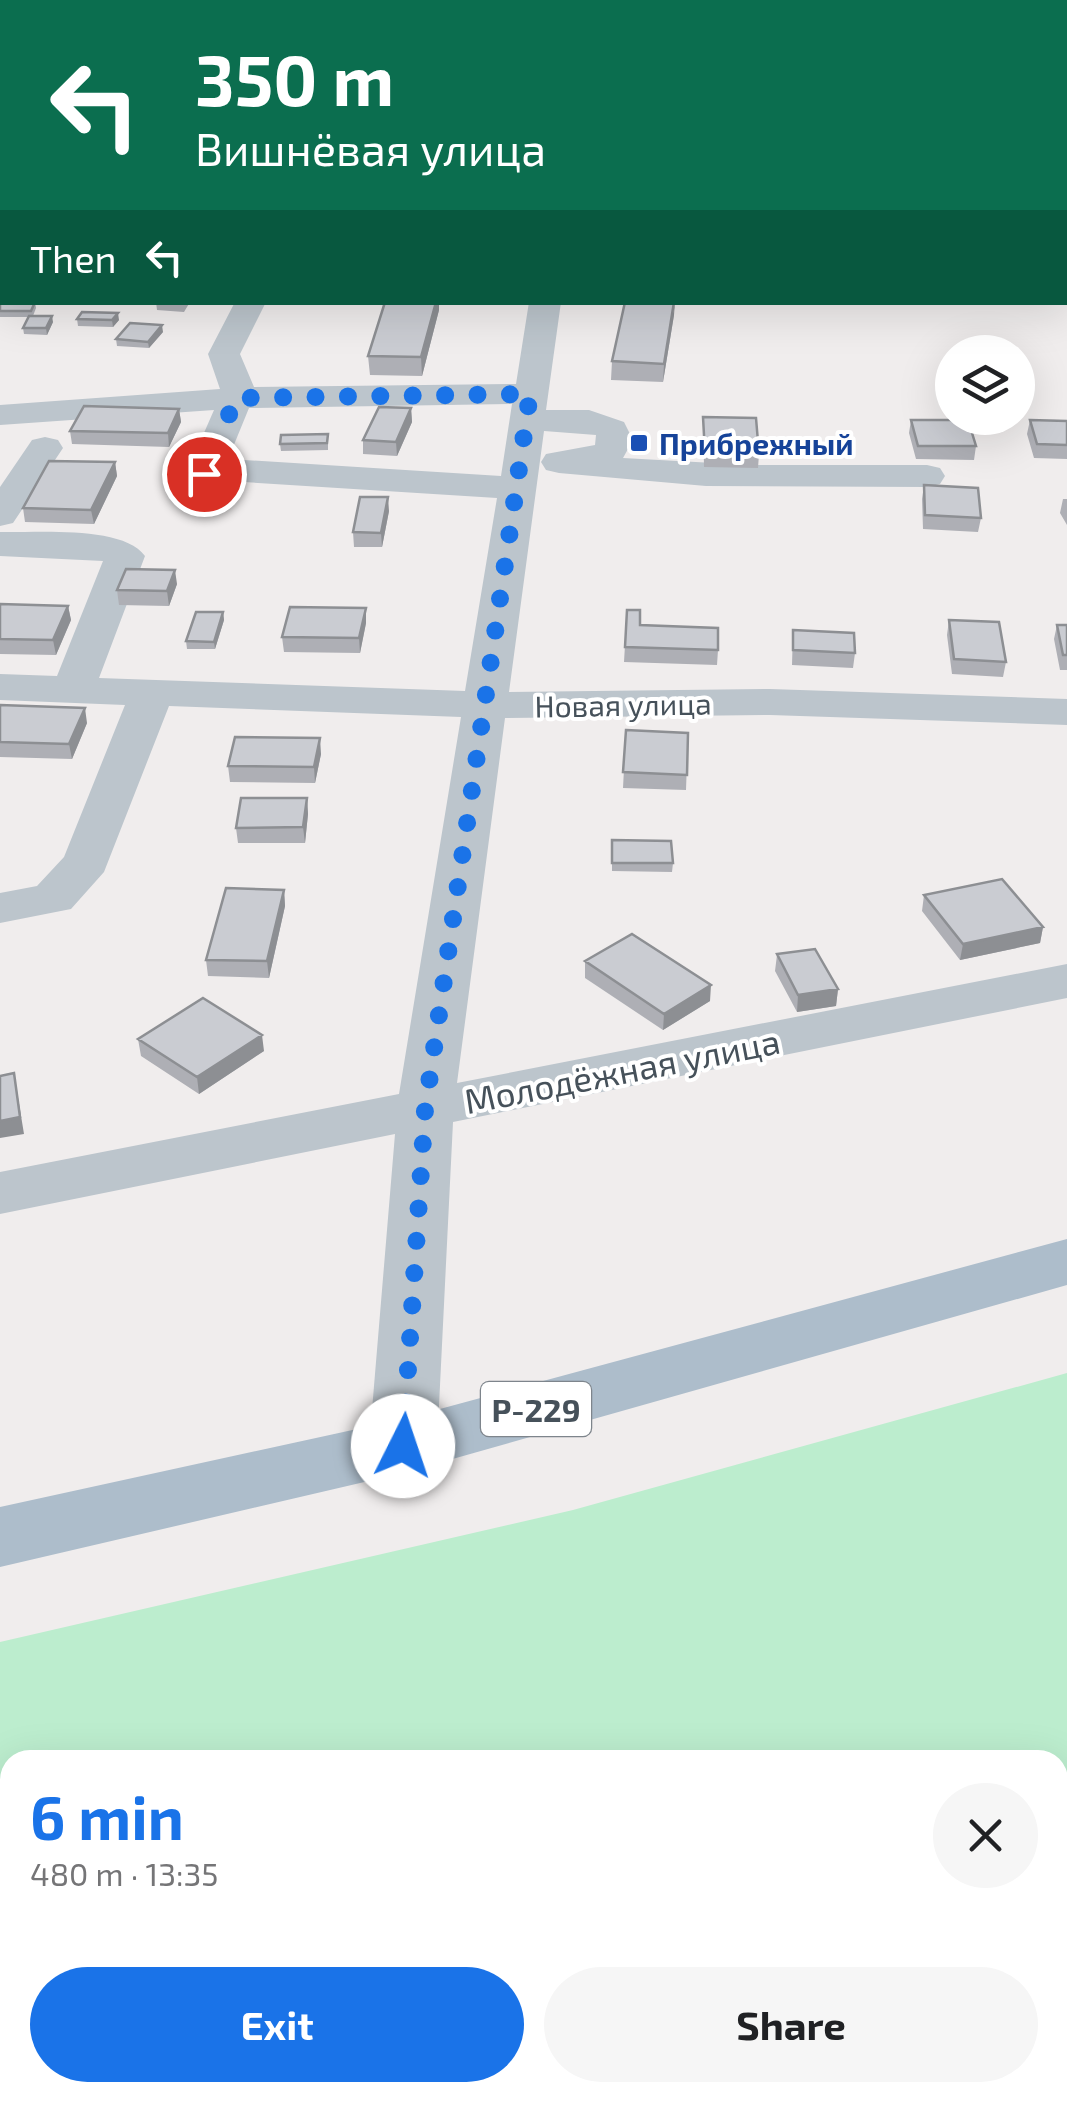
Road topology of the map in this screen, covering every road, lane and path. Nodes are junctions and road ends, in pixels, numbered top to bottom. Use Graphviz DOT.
graph roads {
  1 [pos="250,305"];
  2 [pos="544,305"];
  3 [pos="236,398"];
  4 [pos="0,415"];
  5 [pos="523,441"];
  6 [pos="46,448"];
  7 [pos="575,462"];
  8 [pos="244,470"];
  9 [pos="204,474"];
  10 [pos="926,476"];
  11 [pos="0,515"];
  12 [pos="0,544"];
  13 [pos="0,688"];
  14 [pos="74,690"];
  15 [pos="152,692"];
  16 [pos="482,705"];
  17 [pos="1067,712"];
  18 [pos="0,908"];
  19 [pos="1067,981"];
  20 [pos="425,1110"];
  21 [pos="0,1193"];
  22 [pos="1067,1262"];
  23 [pos="403,1446"];
  24 [pos="0,1537"];
  1 -- 3 [label="street"];
  2 -- 5 [label="street"];
  3 -- 4 [label="street"];
  3 -- 5 [label="street"];
  3 -- 9 [label="street"];
  5 -- 7 [label="street"];
  5 -- 7 [label="street"];
  5 -- 8 [label="street"];
  5 -- 16 [label="street"];
  6 -- 11 [label="street"];
  7 -- 10 [label="street"];
  12 -- 14 [label="street"];
  13 -- 14 [label="street, Новая улица"];
  14 -- 15 [label="street, Новая улица"];
  15 -- 16 [label="street, Новая улица"];
  15 -- 18 [label="street"];
  16 -- 17 [label="street, Новая улица"];
  16 -- 20 [label="street"];
  19 -- 20 [label="street, Молодёжная улица"];
  20 -- 21 [label="street, Молодёжная улица"];
  20 -- 23 [label="street"];
  22 -- 23 [label="main road, Р-229"];
  23 -- 24 [label="main road, Р-229"];
}
